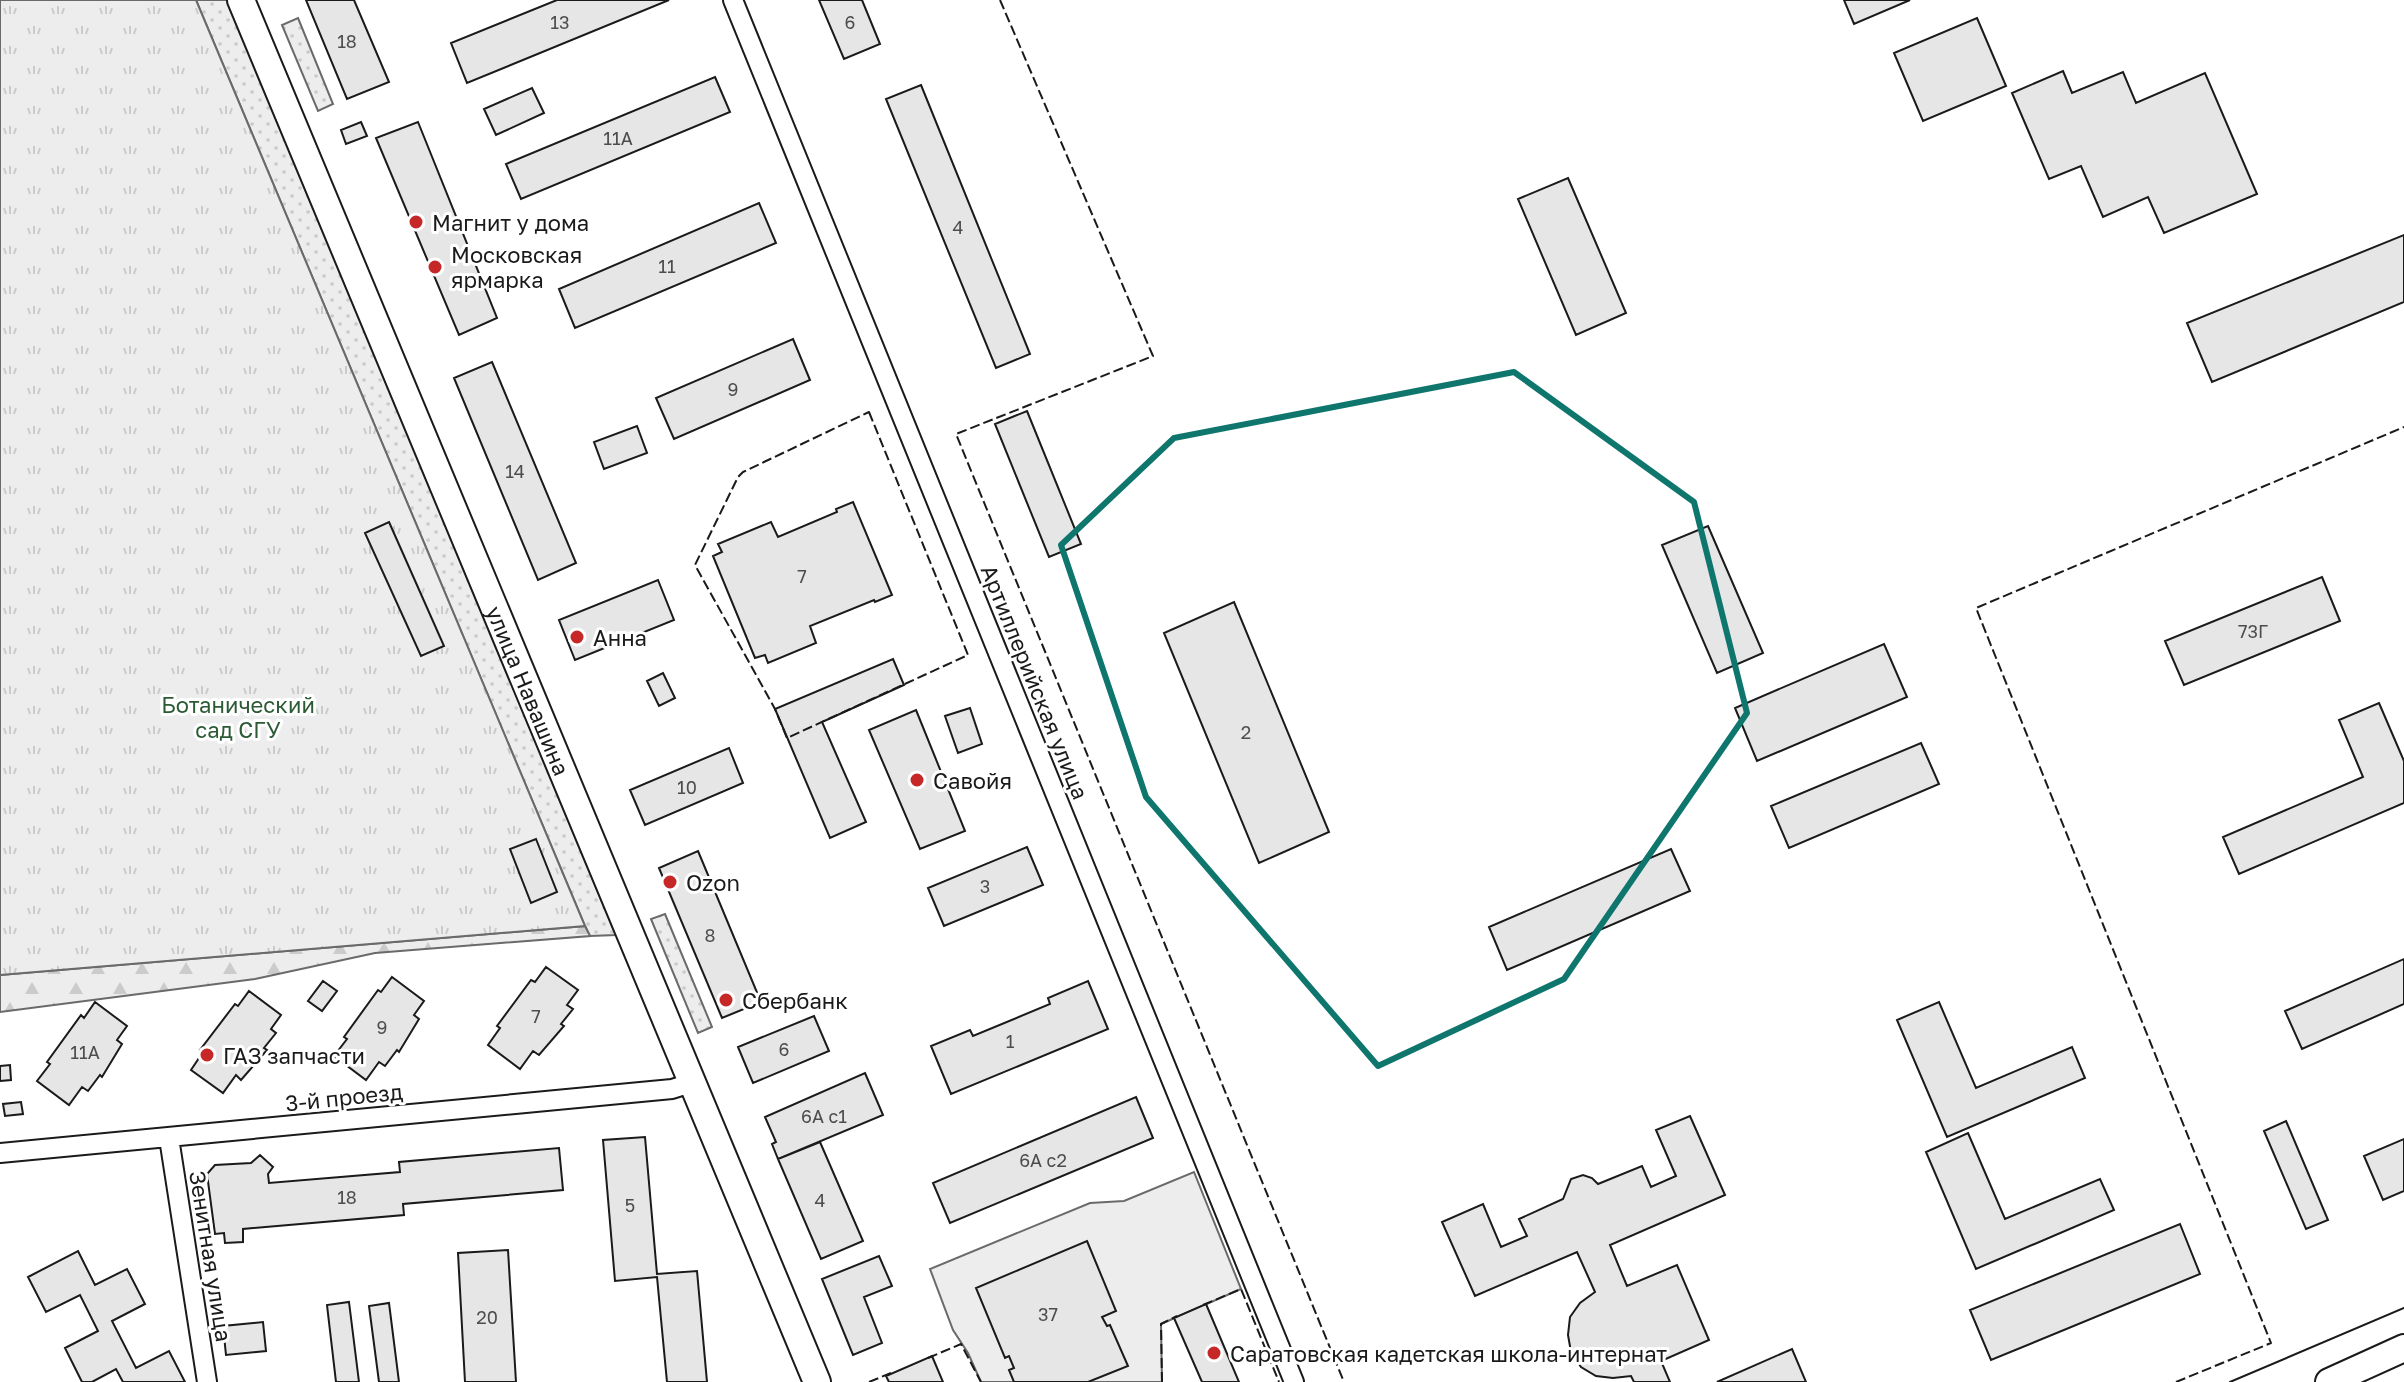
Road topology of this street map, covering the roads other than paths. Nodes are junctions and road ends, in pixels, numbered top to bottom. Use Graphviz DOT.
graph roads {
  1 [pos="241,0"];
  2 [pos="733,0"];
  3 [pos="691,1083"];
  4 [pos="169,1138"];
  5 [pos="0,1153"];
  6 [pos="2404,1348"];
  7 [pos="207,1382"];
  8 [pos="817,1382"];
  9 [pos="1294,1382"];
  10 [pos="2329,1382"];
  1 -- 3 [label="main road, улица Навашина"];
  2 -- 9 [label="street, Артиллерийская улица"];
  3 -- 4 [label="street, 3-й проезд"];
  3 -- 8 [label="main road, улица Навашина"];
  4 -- 5 [label="street, 3-й проезд"];
  4 -- 7 [label="street, Зенитная улица"];
  6 -- 10 [label="main road"];
}
